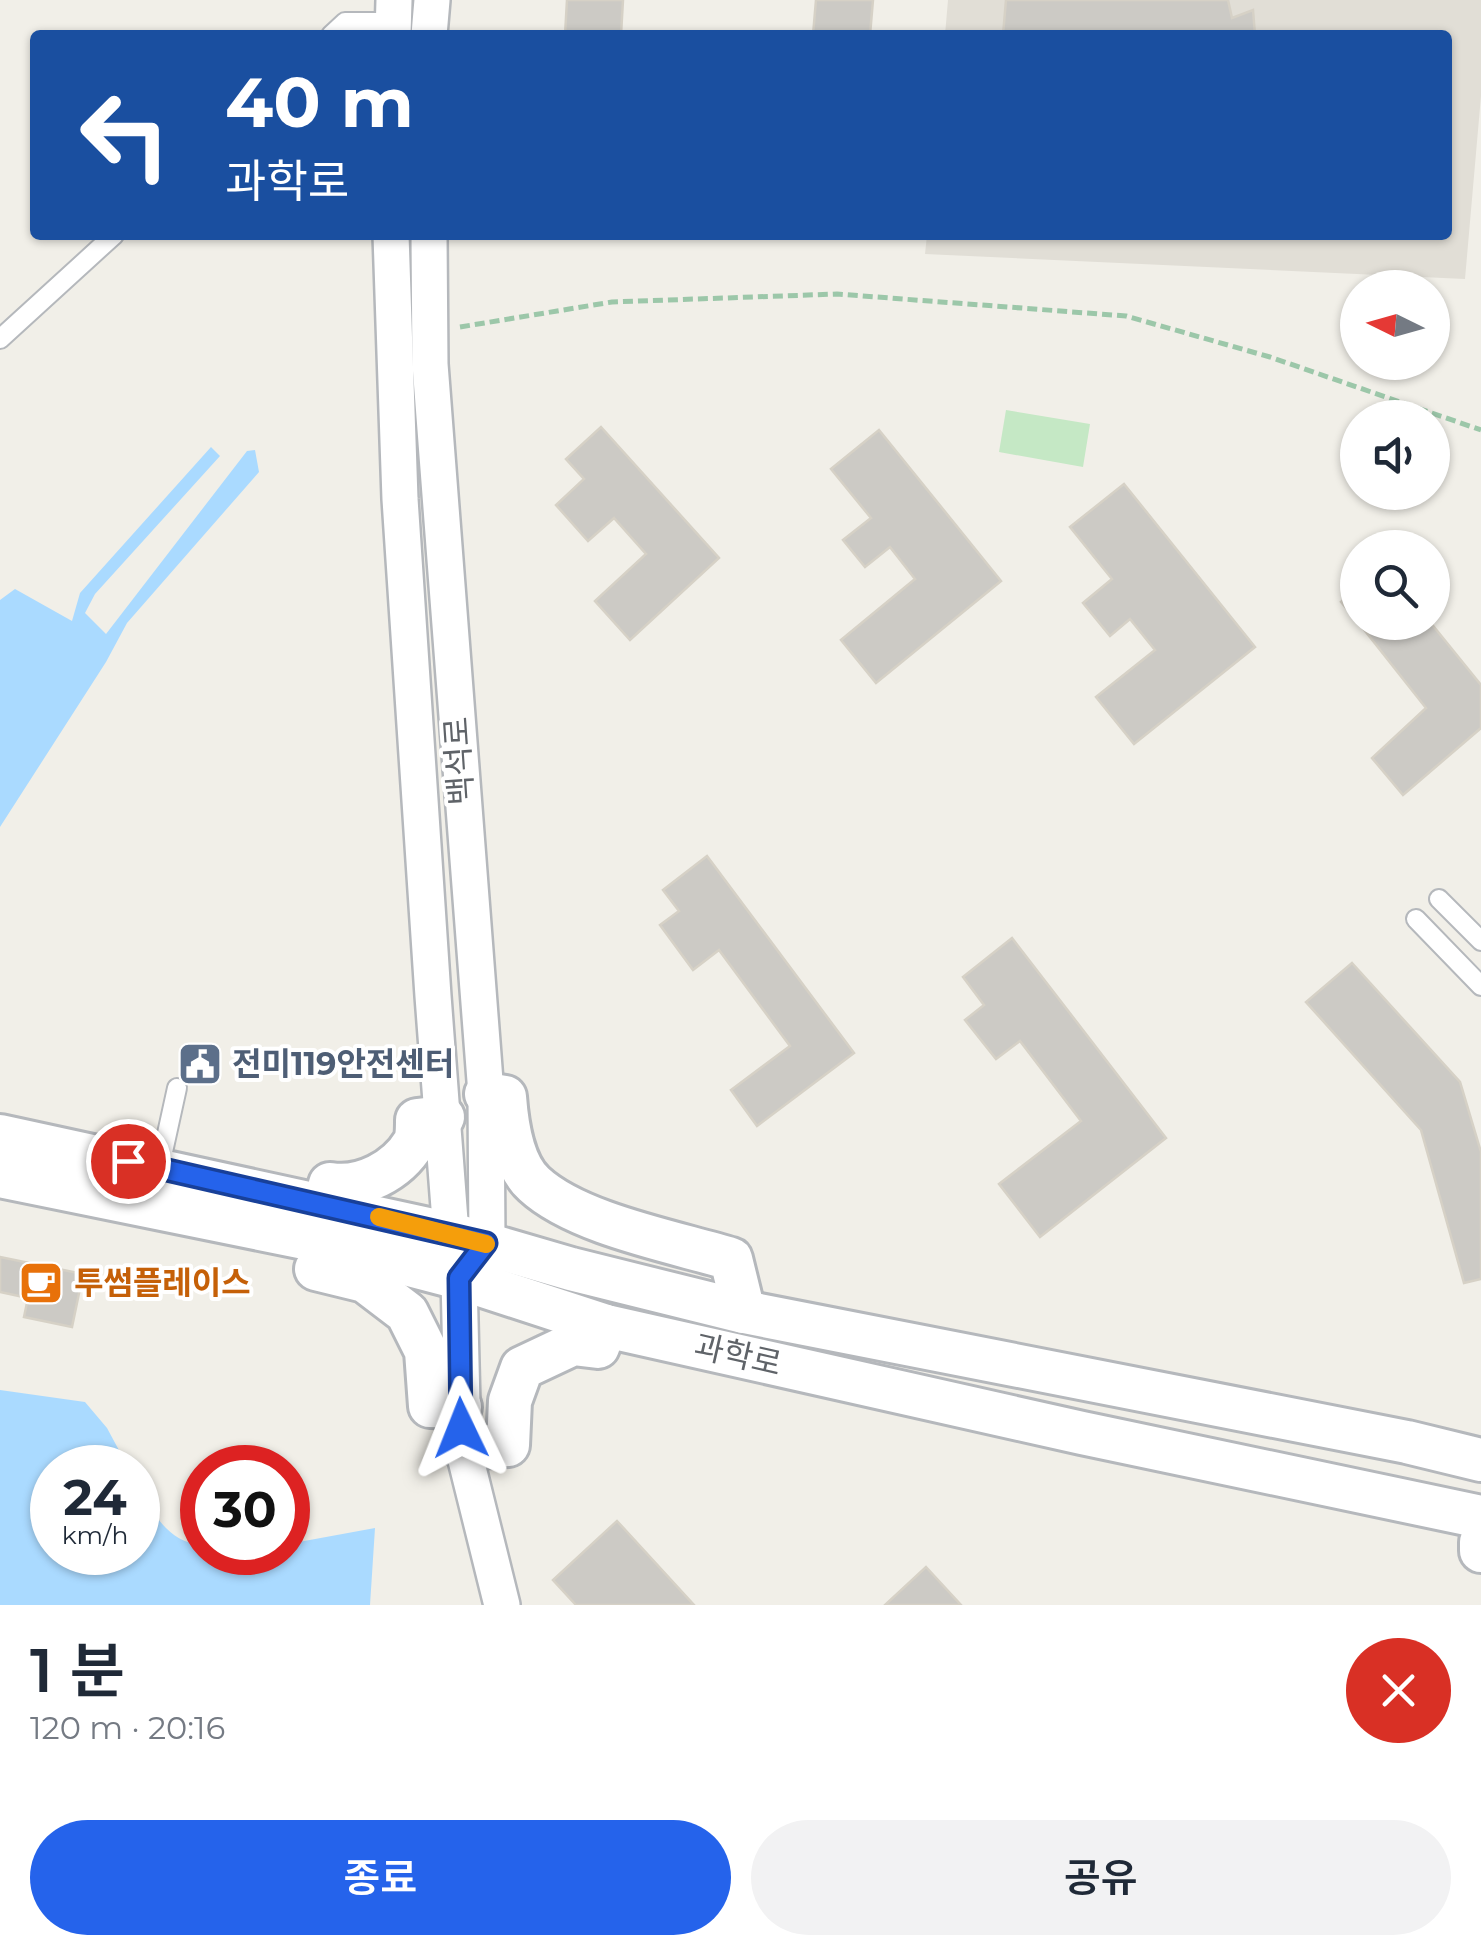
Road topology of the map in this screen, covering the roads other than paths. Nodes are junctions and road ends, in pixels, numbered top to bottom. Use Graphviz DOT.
graph roads {
  1 [pos="432,0"];
  2 [pos="393,19"];
  3 [pos="337,30"];
  4 [pos="429,30"];
  5 [pos="109,240"];
  6 [pos="392,240"];
  7 [pos="429,240"];
  8 [pos="0,339"];
  9 [pos="1439,900"];
  10 [pos="1416,919"];
  11 [pos="1481,941"];
  12 [pos="1481,986"];
  13 [pos="178,1088"];
  14 [pos="486,1094"];
  15 [pos="444,1118"];
  16 [pos="0,1136"];
  17 [pos="0,1176"];
  18 [pos="154,1187"];
  19 [pos="319,1222"];
  20 [pos="469,1238"];
  21 [pos="459,1278"];
  22 [pos="744,1312"];
  23 [pos="606,1326"];
  24 [pos="461,1428"];
  25 [pos="1481,1460"];
  26 [pos="1481,1517"];
  27 [pos="1481,1542"];
  28 [pos="1481,1551"];
  29 [pos="502,1605"];
  1 -- 4 [label="street"];
  2 -- 3 [label="lane"];
  5 -- 8 [label="lane"];
  6 -- 15 [label="street, 백석로"];
  7 -- 14 [label="street, 백석로"];
  9 -- 11 [label="lane"];
  10 -- 12 [label="lane"];
  13 -- 18 [label="lane"];
  14 -- 20 [label="street, 백석로"];
  14 -- 22 [label="street"];
  15 -- 19 [label="street"];
  15 -- 20 [label="street, 백석로"];
  16 -- 18 [label="street, 과학로"];
  17 -- 18 [label="street, 과학로"];
  18 -- 19 [label="street, 과학로"];
  19 -- 20 [label="street, 과학로"];
  19 -- 21 [label="street, 과학로"];
  19 -- 24 [label="street"];
  20 -- 21 [label="street, 백석로"];
  20 -- 22 [label="street, 과학로"];
  21 -- 23 [label="street, 과학로"];
  21 -- 24 [label="street, 백석로"];
  22 -- 25 [label="street, 과학로"];
  23 -- 24 [label="street"];
  23 -- 26 [label="street, 과학로"];
  24 -- 29 [label="street, 백석로"];
  27 -- 28 [label="street"];
}
